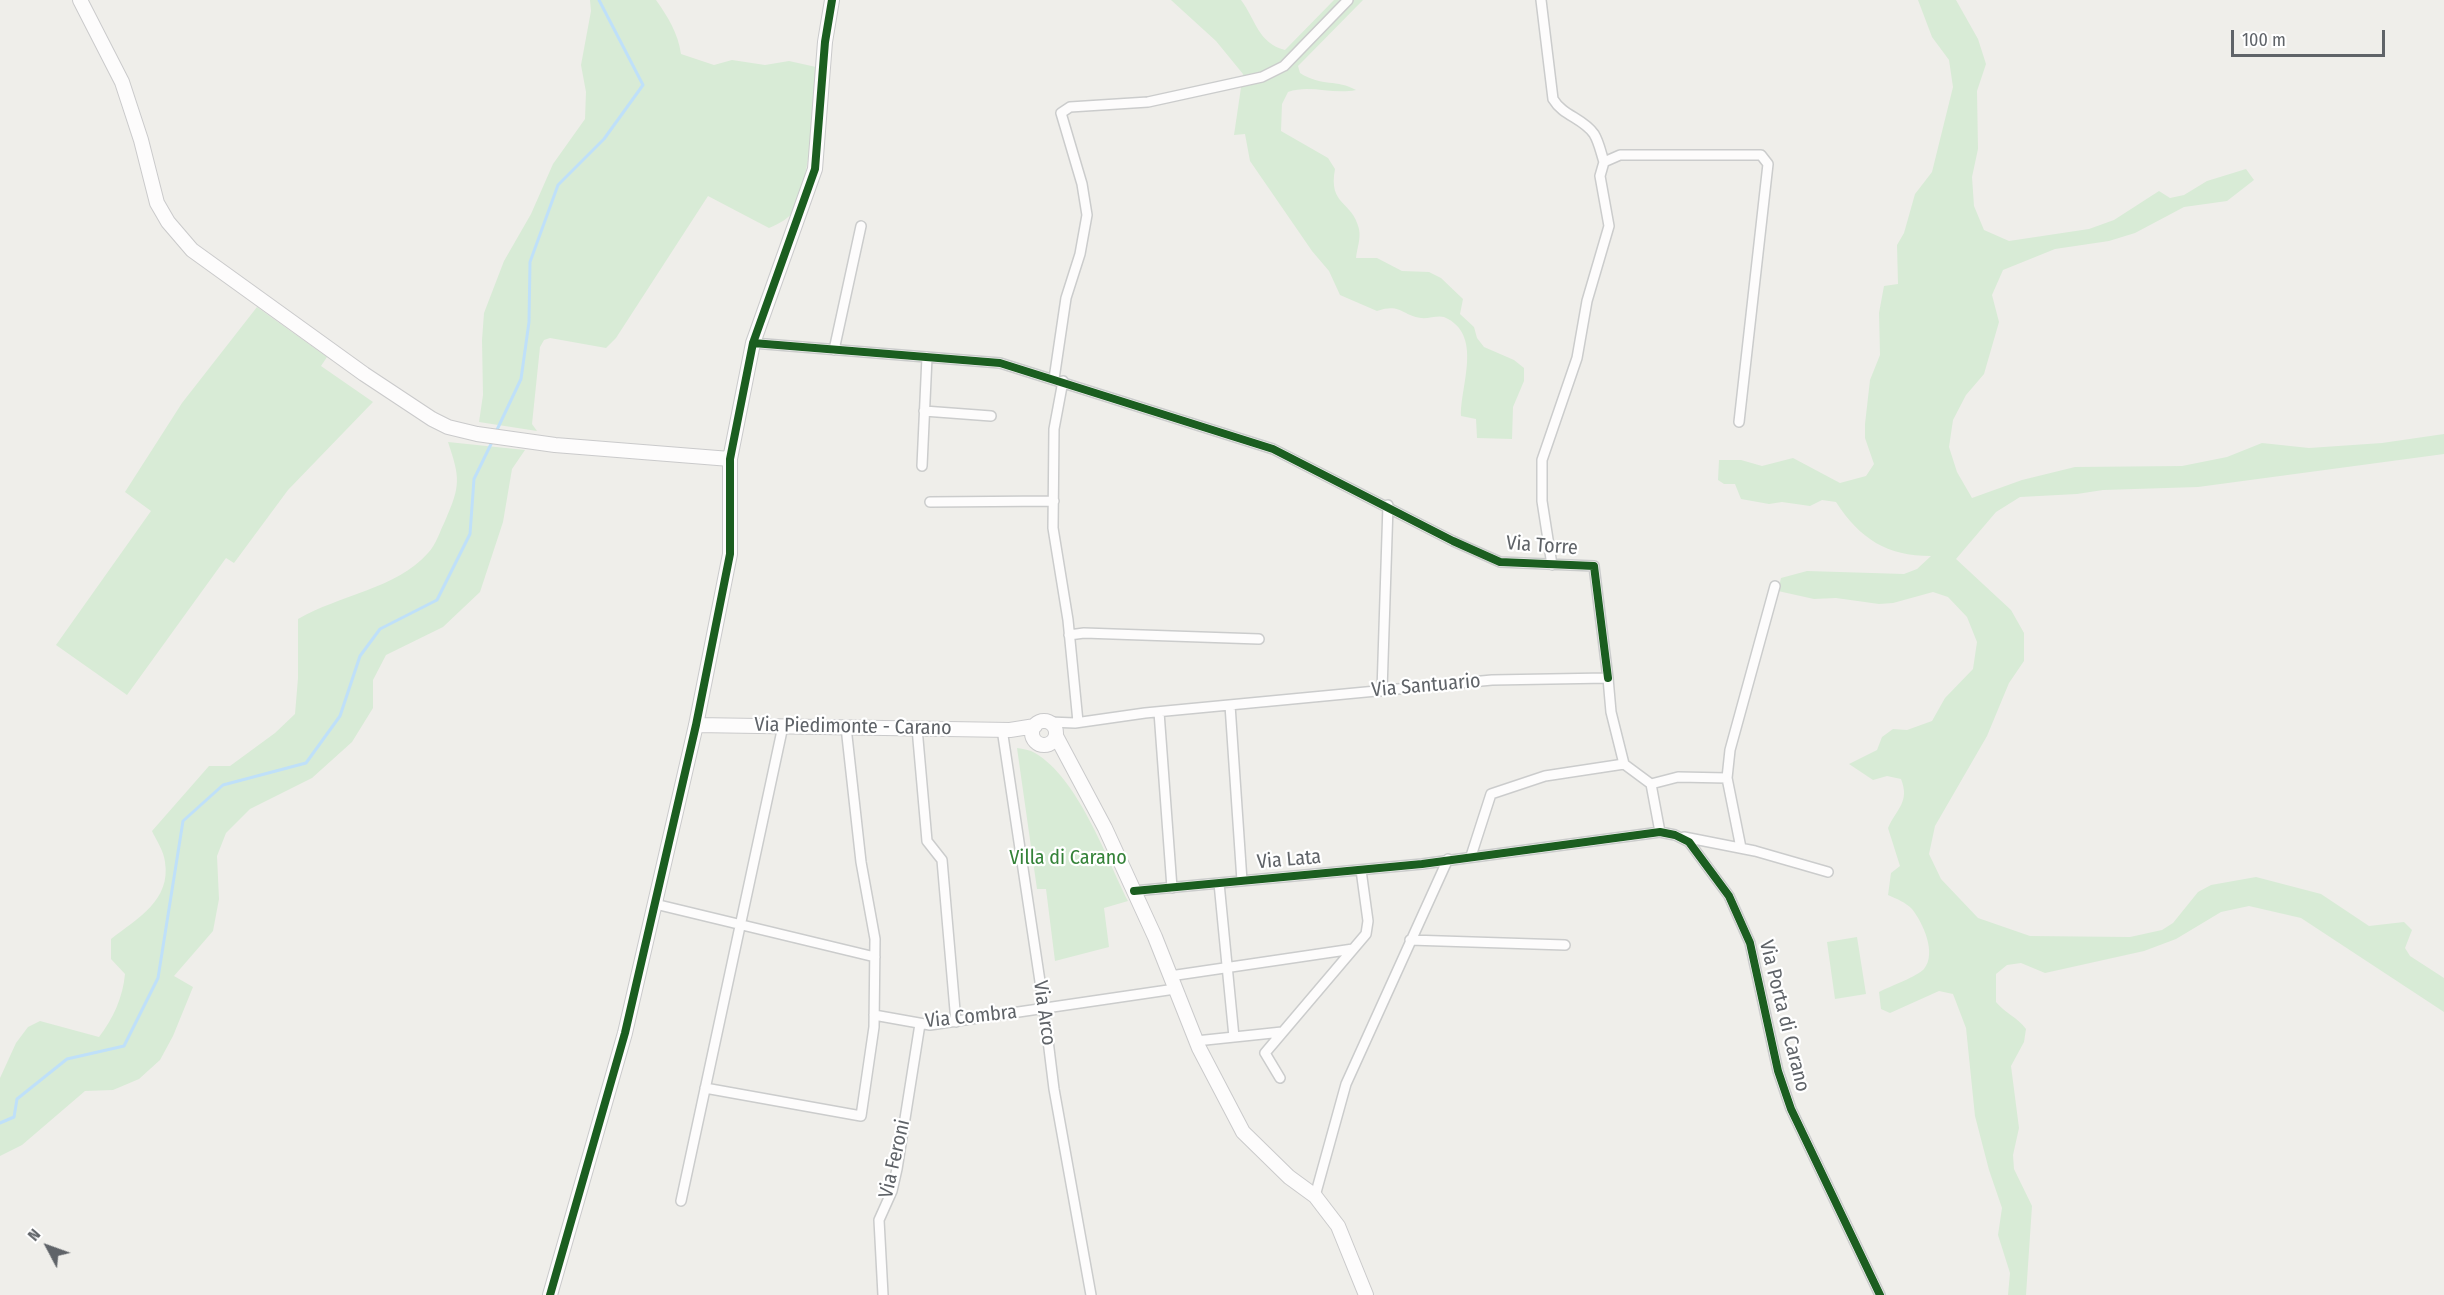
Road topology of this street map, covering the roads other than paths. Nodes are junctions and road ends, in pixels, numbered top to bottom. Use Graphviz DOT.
graph roads {
  1 [pos="80,0"];
  2 [pos="832,0"];
  3 [pos="1348,0"];
  4 [pos="1541,0"];
  5 [pos="1604,162"];
  6 [pos="861,226"];
  7 [pos="753,343"];
  8 [pos="834,350"];
  9 [pos="927,357"];
  10 [pos="1059,380"];
  11 [pos="924,411"];
  12 [pos="991,417"];
  13 [pos="1739,422"];
  14 [pos="730,459"];
  15 [pos="922,466"];
  16 [pos="1054,501"];
  17 [pos="930,502"];
  18 [pos="1388,505"];
  19 [pos="1552,565"];
  20 [pos="1775,586"];
  21 [pos="1069,635"];
  22 [pos="1260,639"];
  23 [pos="1608,678"];
  24 [pos="1382,691"];
  25 [pos="1230,705"];
  26 [pos="1159,712"];
  27 [pos="1077,722"];
  28 [pos="696,725"];
  29 [pos="783,726"];
  30 [pos="846,727"];
  31 [pos="917,728"];
  32 [pos="1006,729"];
  33 [pos="1045,732"];
  34 [pos="1624,764"];
  35 [pos="1727,778"];
  36 [pos="1651,784"];
  37 [pos="1660,832"];
  38 [pos="1675,835"];
  39 [pos="1741,848"];
  40 [pos="1471,856"];
  41 [pos="1448,859"];
  42 [pos="1361,870"];
  43 [pos="1828,872"];
  44 [pos="1242,881"];
  45 [pos="1220,883"];
  46 [pos="1172,888"];
  47 [pos="1134,891"];
  48 [pos="655,904"];
  49 [pos="741,923"];
  50 [pos="1410,940"];
  51 [pos="1565,945"];
  52 [pos="1353,949"];
  53 [pos="875,957"];
  54 [pos="1228,968"];
  55 [pos="1173,983"];
  56 [pos="1044,1008"];
  57 [pos="874,1015"];
  58 [pos="956,1022"];
  59 [pos="920,1024"];
  60 [pos="1282,1032"];
  61 [pos="1234,1037"];
  62 [pos="1196,1041"];
  63 [pos="1280,1078"];
  64 [pos="705,1088"];
  65 [pos="1315,1196"];
  66 [pos="681,1201"];
  67 [pos="550,1295"];
  68 [pos="884,1295"];
  69 [pos="1091,1295"];
  70 [pos="1366,1295"];
  71 [pos="1880,1295"];
  1 -- 14 [label="street"];
  2 -- 7 [label="street"];
  3 -- 10 [label="street"];
  4 -- 5 [label="street"];
  5 -- 13 [label="street"];
  5 -- 19 [label="street"];
  6 -- 8 [label="street"];
  7 -- 8 [label="street, Via Torre"];
  7 -- 14 [label="street"];
  8 -- 9 [label="street, Via Torre"];
  9 -- 10 [label="street, Via Torre"];
  9 -- 11 [label="street"];
  10 -- 16 [label="street"];
  10 -- 18 [label="street, Via Torre"];
  11 -- 12 [label="street"];
  11 -- 15 [label="street"];
  14 -- 28 [label="street"];
  16 -- 17 [label="street"];
  16 -- 21 [label="street"];
  18 -- 19 [label="street, Via Torre"];
  18 -- 24 [label="street"];
  19 -- 23 [label="street, Via Torre"];
  20 -- 35 [label="street"];
  21 -- 22 [label="street"];
  21 -- 27 [label="street"];
  23 -- 24 [label="street, Via Santuario"];
  23 -- 34 [label="street"];
  24 -- 25 [label="street, Via Santuario"];
  25 -- 26 [label="street, Via Santuario"];
  25 -- 44 [label="street"];
  26 -- 27 [label="street, Via Santuario"];
  26 -- 46 [label="street"];
  27 -- 33 [label="street, Via Santuario"];
  28 -- 29 [label="street, Via Piedimonte - Carano"];
  28 -- 48 [label="street"];
  29 -- 30 [label="street, Via Piedimonte - Carano"];
  29 -- 49 [label="street"];
  30 -- 31 [label="street, Via Piedimonte - Carano"];
  30 -- 53 [label="street"];
  31 -- 32 [label="street, Via Piedimonte - Carano"];
  31 -- 58 [label="street"];
  32 -- 33 [label="street, Via Piedimonte - Carano"];
  32 -- 56 [label="street, Via Arco"];
  33 -- 47 [label="street"];
  34 -- 36 [label="street"];
  34 -- 40 [label="street"];
  35 -- 36 [label="street"];
  35 -- 39 [label="street"];
  36 -- 37 [label="street"];
  37 -- 38 [label="street, Via Porta di Carano"];
  37 -- 40 [label="street, Via Porta di Carano"];
  38 -- 39 [label="street"];
  38 -- 71 [label="street, Via Porta di Carano"];
  39 -- 43 [label="street"];
  40 -- 41 [label="street, Via Porta di Carano"];
  41 -- 42 [label="street, Via Lata"];
  41 -- 50 [label="street"];
  42 -- 44 [label="street, Via Lata"];
  42 -- 52 [label="street"];
  44 -- 45 [label="street, Via Lata"];
  45 -- 46 [label="street, Via Lata"];
  45 -- 54 [label="street"];
  46 -- 47 [label="street, Via Lata"];
  47 -- 55 [label="street"];
  48 -- 49 [label="street"];
  48 -- 67 [label="street"];
  49 -- 53 [label="street"];
  49 -- 64 [label="street"];
  50 -- 51 [label="street"];
  50 -- 65 [label="street"];
  52 -- 54 [label="street, Via Combra"];
  52 -- 60 [label="street"];
  53 -- 57 [label="street"];
  54 -- 55 [label="street, Via Combra"];
  54 -- 61 [label="street"];
  55 -- 56 [label="street, Via Combra"];
  55 -- 62 [label="street"];
  56 -- 58 [label="street, Via Combra"];
  56 -- 69 [label="street, Via Arco"];
  57 -- 59 [label="street, Via Combra"];
  57 -- 64 [label="street"];
  58 -- 59 [label="street, Via Combra"];
  59 -- 68 [label="street, Via Feroni"];
  60 -- 61 [label="street"];
  60 -- 63 [label="street"];
  61 -- 62 [label="street"];
  62 -- 65 [label="street"];
  64 -- 66 [label="street"];
  65 -- 70 [label="street"];
}
